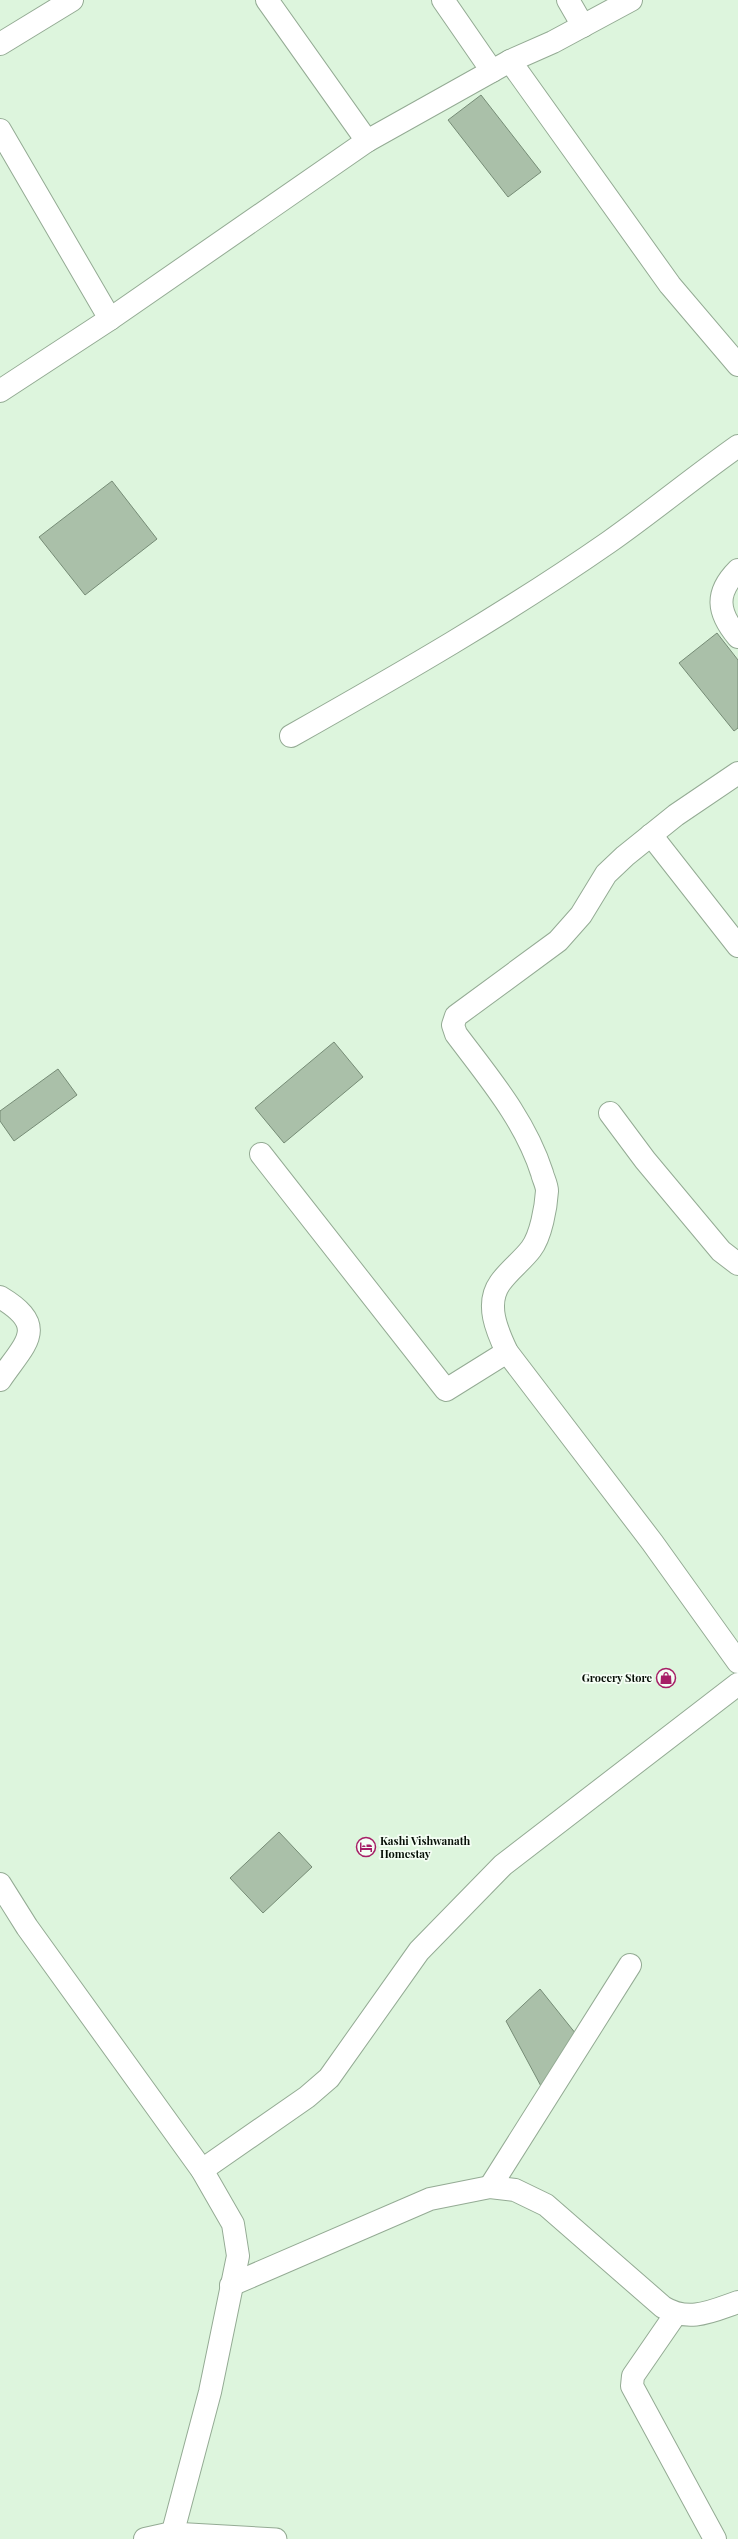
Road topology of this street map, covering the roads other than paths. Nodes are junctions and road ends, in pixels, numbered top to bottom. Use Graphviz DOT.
graph roads {
  1 [pos="72,0"];
  2 [pos="267,0"];
  3 [pos="443,0"];
  4 [pos="568,0"];
  5 [pos="631,0"];
  6 [pos="583,26"];
  7 [pos="0,44"];
  8 [pos="501,66"];
  9 [pos="0,130"];
  10 [pos="367,141"];
  11 [pos="110,319"];
  12 [pos="738,365"];
  13 [pos="0,391"];
  14 [pos="738,446"];
  15 [pos="738,570"];
  16 [pos="738,637"];
  17 [pos="291,736"];
  18 [pos="738,773"];
  19 [pos="651,835"];
  20 [pos="738,946"];
  21 [pos="610,1113"];
  22 [pos="261,1154"];
  23 [pos="738,1264"];
  24 [pos="0,1297"];
  25 [pos="507,1352"];
  26 [pos="0,1380"];
  27 [pos="738,1662"];
  28 [pos="738,1684"];
  29 [pos="0,1884"];
  30 [pos="630,1965"];
  31 [pos="202,2170"];
  32 [pos="490,2187"];
  33 [pos="231,2285"];
  34 [pos="738,2302"];
  35 [pos="675,2315"];
  36 [pos="172,2536"];
  37 [pos="145,2539"];
  38 [pos="276,2539"];
  39 [pos="715,2539"];
  1 -- 7 [label="street"];
  2 -- 10 [label="street"];
  3 -- 8 [label="street"];
  4 -- 6 [label="street"];
  5 -- 6 [label="street"];
  6 -- 8 [label="street"];
  8 -- 10 [label="street"];
  8 -- 12 [label="street"];
  9 -- 11 [label="street"];
  10 -- 11 [label="street"];
  11 -- 13 [label="street"];
  14 -- 17 [label="street"];
  15 -- 16 [label="street"];
  18 -- 19 [label="street"];
  19 -- 20 [label="street"];
  19 -- 25 [label="street"];
  21 -- 23 [label="street"];
  22 -- 25 [label="street"];
  24 -- 26 [label="street"];
  25 -- 27 [label="street"];
  28 -- 31 [label="street"];
  29 -- 31 [label="street"];
  30 -- 32 [label="street"];
  31 -- 33 [label="street"];
  32 -- 33 [label="street"];
  32 -- 35 [label="street"];
  33 -- 36 [label="street"];
  34 -- 35 [label="street"];
  35 -- 39 [label="street"];
  36 -- 37 [label="street"];
  36 -- 38 [label="lane"];
}
